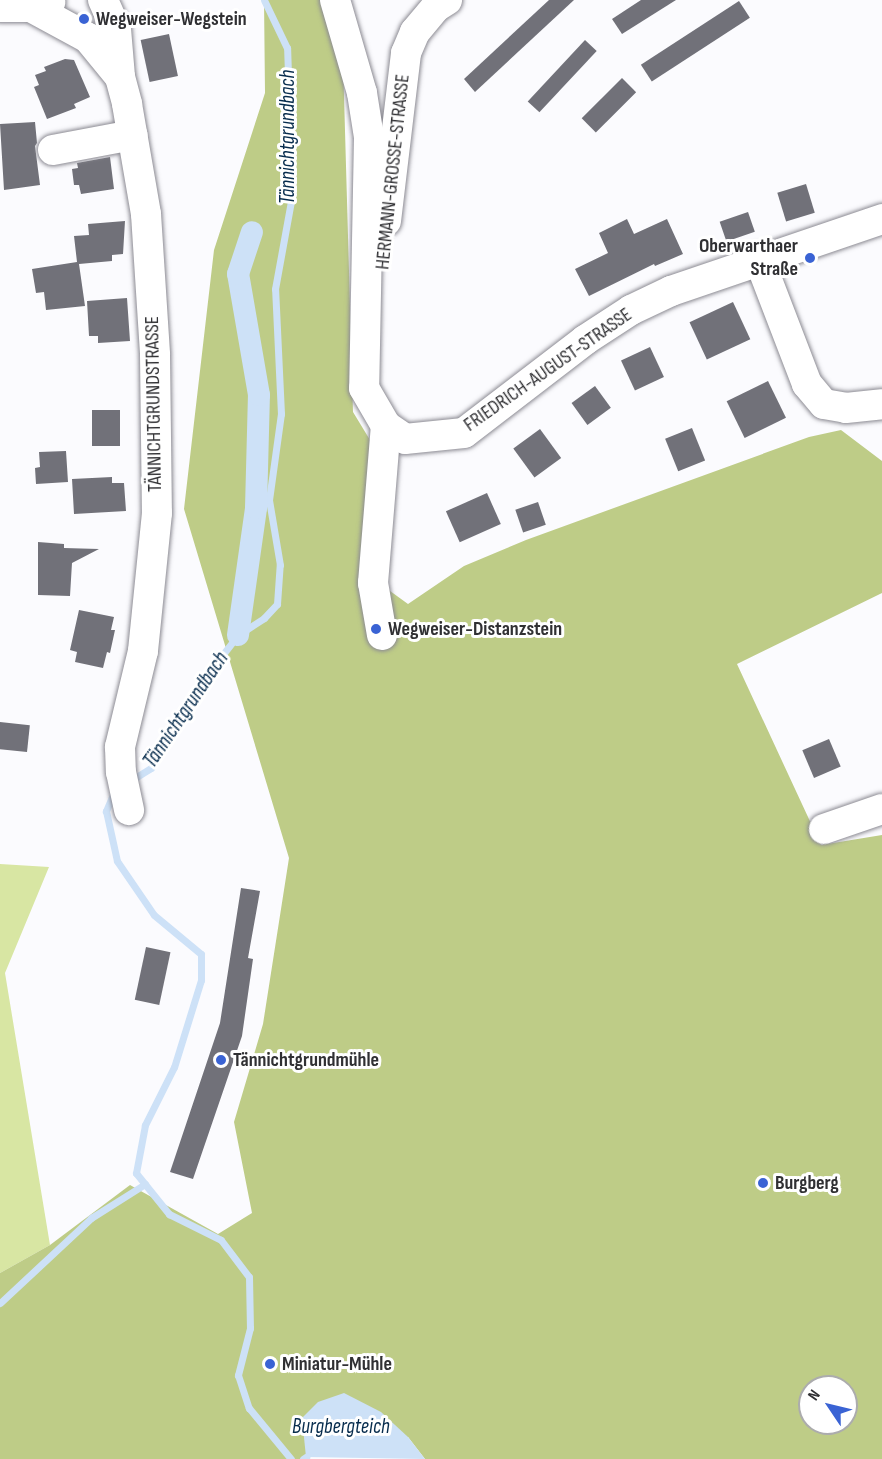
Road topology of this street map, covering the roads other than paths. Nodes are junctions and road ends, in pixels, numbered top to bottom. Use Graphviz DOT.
graph roads {
  1 [pos="103,0"];
  2 [pos="335,0"];
  3 [pos="447,0"];
  4 [pos="44,4"];
  5 [pos="0,7"];
  6 [pos="120,77"];
  7 [pos="133,135"];
  8 [pos="53,150"];
  9 [pos="882,219"];
  10 [pos="759,259"];
  11 [pos="363,355"];
  12 [pos="882,404"];
  13 [pos="386,426"];
  14 [pos="382,635"];
  15 [pos="882,809"];
  16 [pos="129,810"];
  17 [pos="824,829"];
  1 -- 6 [label="street, TÄNNICHTGRUNDSTRASSE"];
  2 -- 11 [label="street"];
  3 -- 11 [label="street, HERMANN-GROSSE-STRASSE"];
  4 -- 5 [label="street"];
  4 -- 6 [label="street"];
  6 -- 7 [label="street, TÄNNICHTGRUNDSTRASSE"];
  7 -- 8 [label="street"];
  7 -- 16 [label="street, TÄNNICHTGRUNDSTRASSE"];
  9 -- 10 [label="street, FRIEDRICH-AUGUST-STRASSE"];
  10 -- 12 [label="street"];
  10 -- 13 [label="street, FRIEDRICH-AUGUST-STRASSE"];
  11 -- 13 [label="street"];
  13 -- 14 [label="street"];
  15 -- 17 [label="street"];
}
